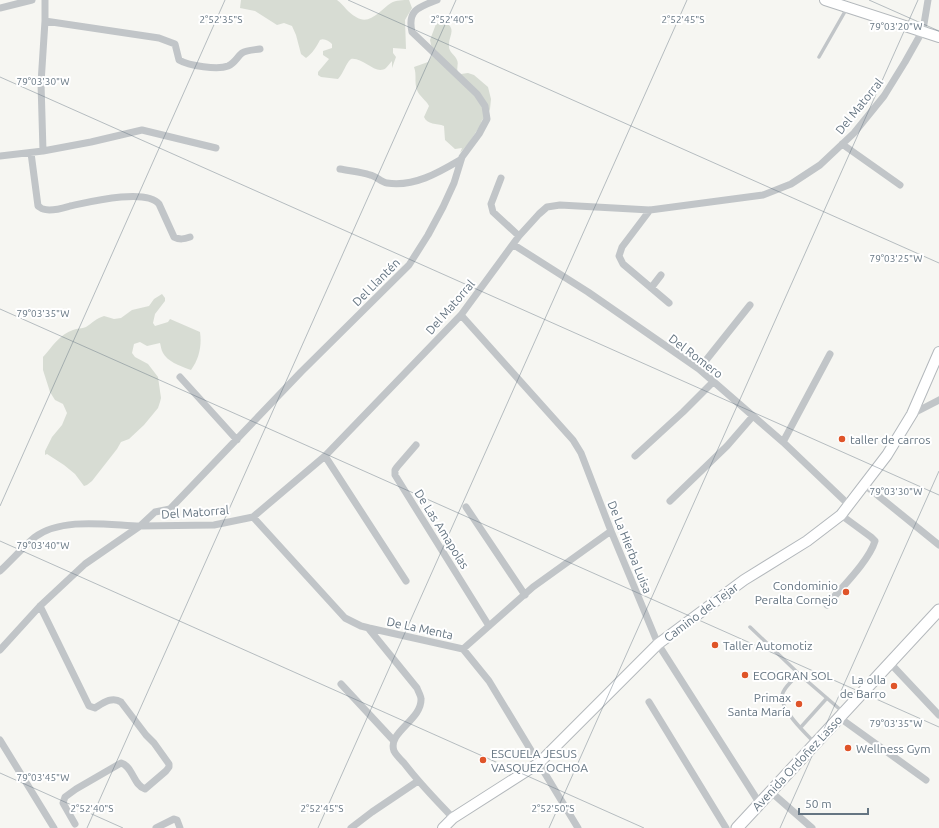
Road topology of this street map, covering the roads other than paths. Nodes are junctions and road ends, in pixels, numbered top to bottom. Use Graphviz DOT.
graph roads {
  1 [pos="32,0"];
  2 [pos="45,0"];
  3 [pos="437,0"];
  4 [pos="825,0"];
  5 [pos="928,0"];
  6 [pos="848,7"];
  7 [pos="0,8"];
  8 [pos="45,21"];
  9 [pos="923,30"];
  10 [pos="939,36"];
  11 [pos="260,49"];
  12 [pos="819,57"];
  13 [pos="842,144"];
  14 [pos="216,148"];
  15 [pos="43,151"];
  16 [pos="31,153"];
  17 [pos="0,156"];
  18 [pos="460,160"];
  19 [pos="340,170"];
  20 [pos="501,178"];
  21 [pos="900,185"];
  22 [pos="650,210"];
  23 [pos="519,236"];
  24 [pos="190,237"];
  25 [pos="514,245"];
  26 [pos="661,275"];
  27 [pos="652,288"];
  28 [pos="669,303"];
  29 [pos="750,305"];
  30 [pos="461,315"];
  31 [pos="939,352"];
  32 [pos="830,354"];
  33 [pos="699,370"];
  34 [pos="180,377"];
  35 [pos="713,382"];
  36 [pos="939,400"];
  37 [pos="912,414"];
  38 [pos="753,416"];
  39 [pos="237,440"];
  40 [pos="783,442"];
  41 [pos="416,445"];
  42 [pos="325,456"];
  43 [pos="635,456"];
  44 [pos="865,485"];
  45 [pos="670,501"];
  46 [pos="849,505"];
  47 [pos="466,507"];
  48 [pos="841,515"];
  49 [pos="253,518"];
  50 [pos="140,526"];
  51 [pos="611,532"];
  52 [pos="939,545"];
  53 [pos="0,571"];
  54 [pos="406,581"];
  55 [pos="525,595"];
  56 [pos="827,604"];
  57 [pos="40,606"];
  58 [pos="939,610"];
  59 [pos="489,626"];
  60 [pos="750,627"];
  61 [pos="369,628"];
  62 [pos="658,644"];
  63 [pos="463,649"];
  64 [pos="0,650"];
  65 [pos="890,663"];
  66 [pos="799,674"];
  67 [pos="341,684"];
  68 [pos="827,698"];
  69 [pos="649,702"];
  70 [pos="842,715"];
  71 [pos="939,715"];
  72 [pos="801,727"];
  73 [pos="0,740"];
  74 [pos="394,741"];
  75 [pos="815,744"];
  76 [pos="539,763"];
  77 [pos="926,780"];
  78 [pos="418,781"];
  79 [pos="771,792"];
  80 [pos="760,804"];
  81 [pos="453,818"];
  82 [pos="75,824"];
  83 [pos="54,828"];
  84 [pos="156,828"];
  85 [pos="180,828"];
  86 [pos="352,828"];
  87 [pos="443,828"];
  88 [pos="578,828"];
  89 [pos="726,828"];
  90 [pos="737,828"];
  91 [pos="812,828"];
  1 -- 7 [label="street"];
  2 -- 8 [label="street"];
  3 -- 18 [label="street, Del Llantén"];
  4 -- 6 [label="street"];
  5 -- 9 [label="street, Del Matorral"];
  6 -- 9 [label="street"];
  6 -- 12 [label="lane"];
  8 -- 11 [label="street"];
  8 -- 15 [label="street"];
  9 -- 10 [label="street"];
  9 -- 13 [label="street, Del Matorral"];
  13 -- 21 [label="street"];
  13 -- 22 [label="street, Del Matorral"];
  14 -- 15 [label="street"];
  15 -- 16 [label="street"];
  16 -- 17 [label="street"];
  16 -- 24 [label="street"];
  18 -- 19 [label="street"];
  18 -- 39 [label="street, Del Llantén"];
  20 -- 23 [label="street"];
  22 -- 23 [label="street, Del Matorral"];
  22 -- 27 [label="street"];
  23 -- 25 [label="street, Del Matorral"];
  25 -- 30 [label="street, Del Matorral"];
  25 -- 33 [label="street, Del Romero"];
  26 -- 27 [label="street"];
  27 -- 28 [label="street"];
  29 -- 33 [label="street"];
  30 -- 42 [label="street, Del Matorral"];
  30 -- 51 [label="street, De La Hierba Luisa"];
  31 -- 37 [label="street, Camino del Tejar"];
  32 -- 40 [label="street"];
  33 -- 35 [label="street, Del Romero"];
  34 -- 39 [label="street"];
  35 -- 38 [label="street, Del Romero"];
  35 -- 43 [label="street"];
  36 -- 37 [label="street"];
  37 -- 44 [label="street, Camino del Tejar"];
  38 -- 40 [label="street, Del Romero"];
  38 -- 45 [label="street"];
  39 -- 50 [label="street, Del Llantén"];
  40 -- 46 [label="street, Del Romero"];
  41 -- 59 [label="street, De Las Amapolas"];
  42 -- 49 [label="street, Del Matorral"];
  42 -- 54 [label="street"];
  44 -- 46 [label="street, Camino del Tejar"];
  44 -- 52 [label="street"];
  46 -- 48 [label="street, Camino del Tejar"];
  47 -- 55 [label="street"];
  48 -- 56 [label="street"];
  48 -- 62 [label="street, Camino del Tejar"];
  49 -- 50 [label="street, Del Matorral"];
  49 -- 61 [label="street, De La Menta"];
  50 -- 53 [label="street, Del Matorral"];
  50 -- 57 [label="street"];
  51 -- 55 [label="street"];
  51 -- 62 [label="street, De La Hierba Luisa"];
  55 -- 59 [label="street"];
  57 -- 64 [label="street"];
  57 -- 82 [label="street"];
  58 -- 65 [label="main road, Avenida Ordoñez Lasso"];
  59 -- 63 [label="street"];
  60 -- 66 [label="lane"];
  61 -- 63 [label="street, De La Menta"];
  61 -- 74 [label="street"];
  62 -- 76 [label="street, Camino del Tejar"];
  62 -- 80 [label="street, De La Hierba Luisa"];
  63 -- 76 [label="street, De La Menta"];
  65 -- 70 [label="main road, Avenida Ordoñez Lasso"];
  65 -- 71 [label="street"];
  66 -- 68 [label="lane"];
  66 -- 72 [label="lane"];
  67 -- 74 [label="street"];
  68 -- 70 [label="lane"];
  68 -- 72 [label="lane"];
  69 -- 89 [label="street"];
  70 -- 75 [label="main road, Avenida Ordoñez Lasso"];
  70 -- 77 [label="street"];
  72 -- 75 [label="lane"];
  73 -- 83 [label="street"];
  74 -- 78 [label="street"];
  75 -- 79 [label="main road, Avenida Ordoñez Lasso"];
  76 -- 81 [label="street, Camino del Tejar"];
  76 -- 88 [label="street, De La Menta"];
  78 -- 81 [label="street"];
  78 -- 86 [label="street"];
  79 -- 80 [label="main road, Avenida Ordoñez Lasso"];
  79 -- 91 [label="street"];
  80 -- 90 [label="main road, Avenida Ordoñez Lasso"];
  81 -- 87 [label="street, Camino del Tejar"];
  84 -- 85 [label="street"];
}
